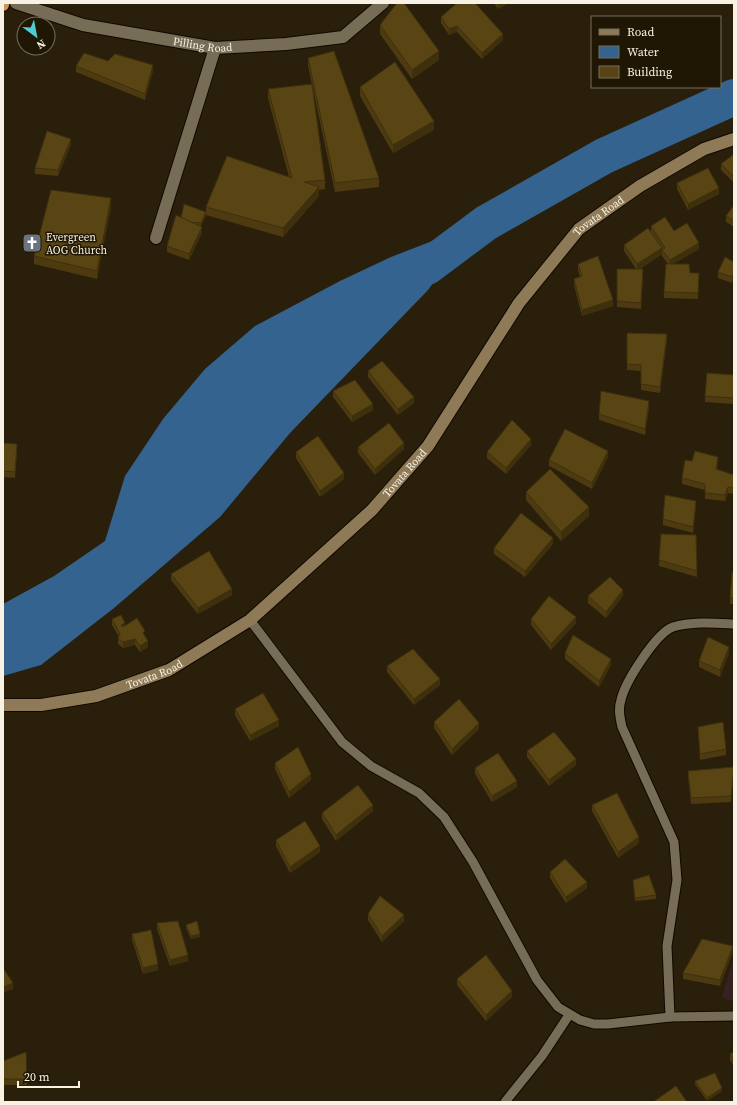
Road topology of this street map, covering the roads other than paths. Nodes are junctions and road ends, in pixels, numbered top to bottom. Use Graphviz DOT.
graph roads {
  1 [pos="16,3"];
  2 [pos="383,3"];
  3 [pos="215,48"];
  4 [pos="734,139"];
  5 [pos="156,238"];
  6 [pos="250,620"];
  7 [pos="734,624"];
  8 [pos="3,706"];
  9 [pos="568,1015"];
  10 [pos="734,1016"];
  11 [pos="670,1017"];
  12 [pos="505,1102"];
  1 -- 3 [label="street, Pilling Road"];
  2 -- 3 [label="street, Pilling Road"];
  3 -- 5 [label="street"];
  4 -- 6 [label="street, Tovata Road"];
  6 -- 8 [label="street, Tovata Road"];
  6 -- 9 [label="lane"];
  7 -- 11 [label="lane"];
  9 -- 11 [label="lane"];
  9 -- 12 [label="lane"];
  10 -- 11 [label="lane"];
}
